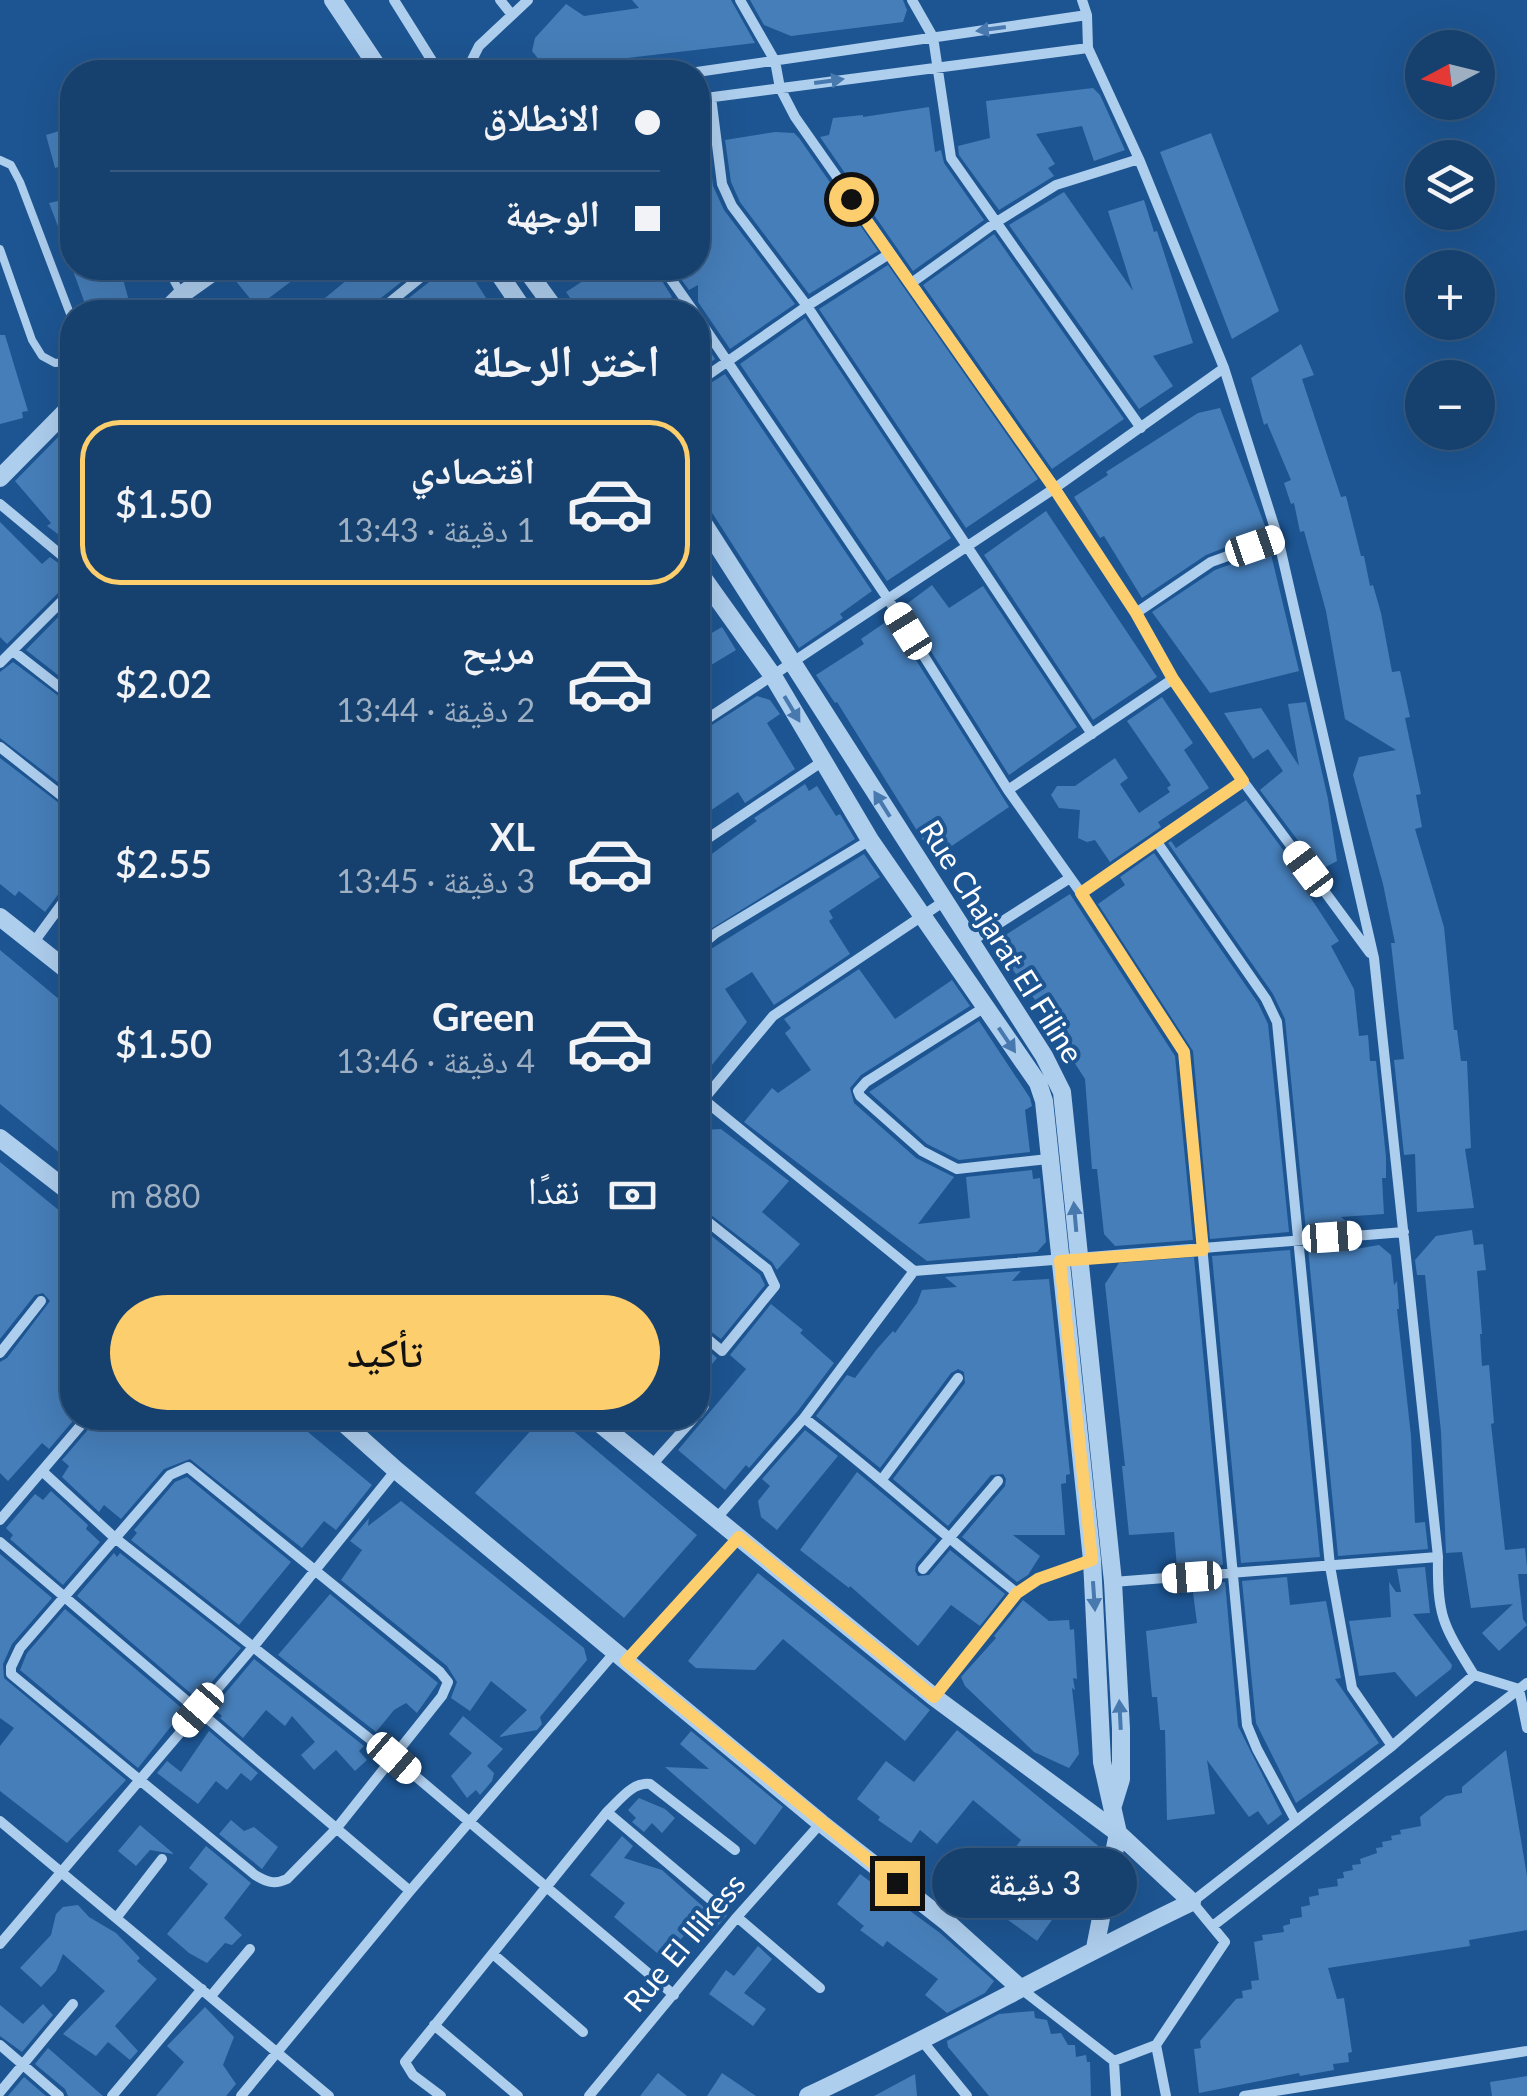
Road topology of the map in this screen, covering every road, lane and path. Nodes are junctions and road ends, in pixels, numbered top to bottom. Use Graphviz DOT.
graph roads {
  1 [pos="334,0"];
  2 [pos="394,0"];
  3 [pos="500,0"];
  4 [pos="528,0"];
  5 [pos="740,0"];
  6 [pos="912,0"];
  7 [pos="1082,0"];
  8 [pos="512,15"];
  9 [pos="1087,15"];
  10 [pos="933,37"];
  11 [pos="1088,48"];
  12 [pos="373,60"];
  13 [pos="432,60"];
  14 [pos="472,60"];
  15 [pos="775,61"];
  16 [pos="938,66"];
  17 [pos="710,70"];
  18 [pos="780,88"];
  19 [pos="710,97"];
  20 [pos="1139,159"];
  21 [pos="0,160"];
  22 [pos="995,223"];
  23 [pos="0,249"];
  24 [pos="889,254"];
  25 [pos="173,280"];
  26 [pos="202,280"];
  27 [pos="417,280"];
  28 [pos="910,284"];
  29 [pos="181,295"];
  30 [pos="65,300"];
  31 [pos="176,300"];
  32 [pos="185,300"];
  33 [pos="393,300"];
  34 [pos="807,306"];
  35 [pos="710,336"];
  36 [pos="727,361"];
  37 [pos="60,363"];
  38 [pos="1224,368"];
  39 [pos="710,373"];
  40 [pos="60,417"];
  41 [pos="1141,428"];
  42 [pos="0,478"];
  43 [pos="1054,488"];
  44 [pos="0,504"];
  45 [pos="710,533"];
  46 [pos="1278,538"];
  47 [pos="968,544"];
  48 [pos="60,554"];
  49 [pos="710,593"];
  50 [pos="888,599"];
  51 [pos="60,603"];
  52 [pos="1136,613"];
  53 [pos="14,651"];
  54 [pos="793,661"];
  55 [pos="0,663"];
  56 [pos="773,676"];
  57 [pos="1173,679"];
  58 [pos="60,687"];
  59 [pos="710,717"];
  60 [pos="1092,734"];
  61 [pos="0,747"];
  62 [pos="823,761"];
  63 [pos="1243,781"];
  64 [pos="1008,790"];
  65 [pos="60,794"];
  66 [pos="710,838"];
  67 [pos="870,840"];
  68 [pos="1156,842"];
  69 [pos="1070,878"];
  70 [pos="1081,893"];
  71 [pos="943,902"];
  72 [pos="60,906"];
  73 [pos="924,914"];
  74 [pos="0,917"];
  75 [pos="710,938"];
  76 [pos="34,942"];
  77 [pos="969,942"];
  78 [pos="1374,958"];
  79 [pos="60,964"];
  80 [pos="985,1007"];
  81 [pos="710,1088"];
  82 [pos="710,1109"];
  83 [pos="0,1138"];
  84 [pos="1048,1159"];
  85 [pos="60,1185"];
  86 [pos="710,1224"];
  87 [pos="1404,1232"];
  88 [pos="1297,1240"];
  89 [pos="1203,1250"];
  90 [pos="1069,1260"];
  91 [pos="914,1271"];
  92 [pos="41,1302"];
  93 [pos="710,1342"];
  94 [pos="0,1353"];
  95 [pos="958,1378"];
  96 [pos="804,1418"];
  97 [pos="77,1430"];
  98 [pos="351,1430"];
  99 [pos="608,1430"];
  100 [pos="683,1430"];
  101 [pos="651,1466"];
  102 [pos="396,1470"];
  103 [pos="42,1471"];
  104 [pos="882,1478"];
  105 [pos="998,1481"];
  106 [pos="0,1496"];
  107 [pos="12,1508"];
  108 [pos="716,1519"];
  109 [pos="0,1520"];
  110 [pos="739,1537"];
  111 [pos="115,1538"];
  112 [pos="949,1540"];
  113 [pos="0,1542"];
  114 [pos="1438,1557"];
  115 [pos="1100,1558"];
  116 [pos="1330,1566"];
  117 [pos="316,1568"];
  118 [pos="923,1570"];
  119 [pos="1231,1574"];
  120 [pos="1113,1582"];
  121 [pos="1017,1593"];
  122 [pos="66,1599"];
  123 [pos="254,1646"];
  124 [pos="621,1656"];
  125 [pos="1474,1675"];
  126 [pos="1523,1686"];
  127 [pos="934,1697"];
  128 [pos="198,1710"];
  129 [pos="1527,1728"];
  130 [pos="1392,1746"];
  131 [pos="394,1758"];
  132 [pos="138,1779"];
  133 [pos="1112,1811"];
  134 [pos="608,1812"];
  135 [pos="0,1821"];
  136 [pos="1296,1821"];
  137 [pos="469,1822"];
  138 [pos="820,1824"];
  139 [pos="336,1829"];
  140 [pos="1118,1833"];
  141 [pos="735,1850"];
  142 [pos="162,1859"];
  143 [pos="61,1873"];
  144 [pos="547,1888"];
  145 [pos="410,1892"];
  146 [pos="710,1899"];
  147 [pos="1192,1902"];
  148 [pos="736,1917"];
  149 [pos="116,1918"];
  150 [pos="1214,1925"];
  151 [pos="0,1944"];
  152 [pos="1095,1948"];
  153 [pos="250,1949"];
  154 [pos="493,1954"];
  155 [pos="820,1988"];
  156 [pos="1020,1988"];
  157 [pos="207,1992"];
  158 [pos="674,1995"];
  159 [pos="73,2004"];
  160 [pos="434,2024"];
  161 [pos="582,2032"];
  162 [pos="923,2042"];
  163 [pos="1156,2045"];
  164 [pos="0,2046"];
  165 [pos="1527,2051"];
  166 [pos="276,2052"];
  167 [pos="1114,2062"];
  168 [pos="23,2065"];
  169 [pos="0,2092"];
  170 [pos="59,2096"];
  171 [pos="112,2096"];
  172 [pos="241,2096"];
  173 [pos="329,2096"];
  174 [pos="441,2096"];
  175 [pos="518,2096"];
  176 [pos="589,2096"];
  177 [pos="808,2096"];
  178 [pos="967,2096"];
  179 [pos="1116,2096"];
  180 [pos="1166,2096"];
  181 [pos="1244,2096"];
  1 -- 12 [label="street"];
  2 -- 13 [label="street"];
  3 -- 8 [label="street"];
  4 -- 8 [label="street"];
  5 -- 15 [label="street"];
  6 -- 10 [label="street"];
  7 -- 9 [label="street"];
  8 -- 14 [label="street"];
  9 -- 10 [label="street, one-way"];
  9 -- 11 [label="street"];
  10 -- 15 [label="street"];
  10 -- 16 [label="street"];
  11 -- 16 [label="street"];
  11 -- 20 [label="street"];
  15 -- 17 [label="street"];
  15 -- 18 [label="street"];
  18 -- 16 [label="street, one-way"];
  16 -- 22 [label="street"];
  18 -- 19 [label="street"];
  18 -- 24 [label="street"];
  19 -- 34 [label="street"];
  20 -- 22 [label="street"];
  20 -- 38 [label="street"];
  21 -- 30 [label="lane"];
  22 -- 28 [label="street"];
  22 -- 41 [label="street"];
  23 -- 37 [label="lane"];
  24 -- 28 [label="street"];
  24 -- 34 [label="street"];
  25 -- 29 [label="lane"];
  26 -- 29 [label="street"];
  27 -- 33 [label="street"];
  28 -- 43 [label="street"];
  29 -- 31 [label="street"];
  29 -- 32 [label="street"];
  34 -- 36 [label="street"];
  34 -- 47 [label="street"];
  35 -- 36 [label="street"];
  36 -- 39 [label="street"];
  36 -- 50 [label="street"];
  38 -- 41 [label="street"];
  38 -- 46 [label="street"];
  40 -- 42 [label="street"];
  41 -- 43 [label="street"];
  43 -- 47 [label="street"];
  43 -- 52 [label="street"];
  44 -- 48 [label="street"];
  45 -- 54 [label="street, Rue Chajarat El Filine"];
  46 -- 52 [label="street"];
  46 -- 78 [label="street"];
  47 -- 50 [label="street"];
  47 -- 60 [label="street"];
  49 -- 56 [label="street, Rue Chajarat El Filine"];
  50 -- 54 [label="street"];
  50 -- 64 [label="street"];
  51 -- 53 [label="street"];
  52 -- 57 [label="street"];
  53 -- 55 [label="street"];
  53 -- 58 [label="street"];
  54 -- 56 [label="street"];
  71 -- 54 [label="street, Rue Chajarat El Filine, one-way"];
  56 -- 59 [label="street"];
  56 -- 62 [label="street, Rue Chajarat El Filine, one-way"];
  57 -- 60 [label="street"];
  57 -- 63 [label="street"];
  60 -- 64 [label="street"];
  61 -- 65 [label="street"];
  62 -- 66 [label="street"];
  62 -- 67 [label="street, Rue Chajarat El Filine"];
  63 -- 68 [label="street"];
  63 -- 78 [label="street"];
  64 -- 69 [label="street"];
  67 -- 73 [label="street, Rue Chajarat El Filine"];
  67 -- 75 [label="street"];
  68 -- 70 [label="street"];
  68 -- 88 [label="street"];
  69 -- 70 [label="street"];
  69 -- 77 [label="street"];
  70 -- 89 [label="street"];
  71 -- 73 [label="street"];
  71 -- 77 [label="street, Rue Chajarat El Filine"];
  72 -- 76 [label="street"];
  73 -- 80 [label="street, Rue Chajarat El Filine"];
  73 -- 81 [label="street"];
  74 -- 76 [label="street"];
  76 -- 79 [label="street"];
  90 -- 77 [label="street, Rue Chajarat El Filine, one-way"];
  78 -- 87 [label="street"];
  80 -- 84 [label="street, Rue Chajarat El Filine, one-way"];
  80 -- 84 [label="street"];
  82 -- 91 [label="street"];
  83 -- 85 [label="street"];
  84 -- 90 [label="street, Rue Chajarat El Filine"];
  86 -- 93 [label="street"];
  87 -- 88 [label="street"];
  87 -- 114 [label="street"];
  88 -- 89 [label="street"];
  88 -- 116 [label="street"];
  89 -- 90 [label="street"];
  89 -- 119 [label="street"];
  90 -- 91 [label="street"];
  90 -- 115 [label="street, Rue Chajarat El Filine"];
  91 -- 96 [label="street"];
  92 -- 94 [label="street"];
  95 -- 104 [label="street"];
  96 -- 104 [label="street"];
  96 -- 108 [label="street"];
  97 -- 103 [label="street"];
  98 -- 102 [label="street"];
  99 -- 101 [label="street"];
  100 -- 101 [label="street"];
  101 -- 108 [label="street"];
  102 -- 117 [label="street"];
  102 -- 124 [label="street"];
  103 -- 107 [label="street"];
  103 -- 111 [label="street"];
  104 -- 112 [label="street"];
  105 -- 112 [label="street"];
  106 -- 107 [label="street"];
  107 -- 109 [label="street"];
  108 -- 110 [label="street"];
  110 -- 124 [label="street"];
  110 -- 127 [label="street"];
  111 -- 117 [label="street"];
  111 -- 122 [label="street"];
  111 -- 123 [label="street"];
  112 -- 118 [label="street"];
  112 -- 121 [label="street"];
  113 -- 122 [label="street"];
  114 -- 116 [label="street"];
  114 -- 125 [label="street"];
  115 -- 120 [label="street, Rue Chajarat El Filine"];
  115 -- 121 [label="street"];
  115 -- 133 [label="street, Rue Chajarat El Filine, one-way"];
  116 -- 119 [label="street"];
  116 -- 130 [label="street"];
  117 -- 123 [label="street"];
  117 -- 131 [label="street"];
  119 -- 120 [label="street"];
  119 -- 136 [label="street"];
  133 -- 120 [label="street, Rue Chajarat El Filine, one-way"];
  121 -- 127 [label="street"];
  122 -- 128 [label="street"];
  122 -- 132 [label="street"];
  123 -- 128 [label="street"];
  123 -- 131 [label="street"];
  124 -- 137 [label="street"];
  124 -- 138 [label="street"];
  125 -- 126 [label="street"];
  125 -- 130 [label="street"];
  126 -- 129 [label="street"];
  126 -- 150 [label="street"];
  127 -- 140 [label="street"];
  128 -- 132 [label="street"];
  128 -- 139 [label="street"];
  130 -- 136 [label="street"];
  131 -- 137 [label="street"];
  131 -- 139 [label="street"];
  132 -- 139 [label="street"];
  132 -- 143 [label="street"];
  133 -- 140 [label="street, Rue Chajarat El Filine"];
  134 -- 141 [label="street"];
  134 -- 144 [label="street"];
  134 -- 146 [label="street"];
  135 -- 143 [label="street"];
  136 -- 147 [label="street"];
  137 -- 144 [label="street"];
  137 -- 145 [label="street"];
  138 -- 148 [label="street, Rue El Ilikess"];
  138 -- 156 [label="street"];
  139 -- 145 [label="street"];
  140 -- 147 [label="street"];
  140 -- 152 [label="street"];
  142 -- 149 [label="street"];
  143 -- 149 [label="street"];
  143 -- 151 [label="street"];
  144 -- 154 [label="street"];
  144 -- 158 [label="street"];
  145 -- 166 [label="street"];
  147 -- 150 [label="street"];
  147 -- 152 [label="street"];
  148 -- 155 [label="street"];
  148 -- 158 [label="street, Rue El Ilikess"];
  149 -- 157 [label="street"];
  150 -- 163 [label="street"];
  152 -- 156 [label="street"];
  153 -- 157 [label="street"];
  154 -- 160 [label="street"];
  154 -- 161 [label="street"];
  156 -- 162 [label="street"];
  156 -- 167 [label="street"];
  157 -- 166 [label="street"];
  157 -- 171 [label="street"];
  158 -- 176 [label="street, Rue El Ilikess"];
  159 -- 168 [label="street"];
  160 -- 174 [label="street"];
  160 -- 175 [label="street"];
  162 -- 177 [label="street"];
  162 -- 178 [label="street"];
  163 -- 167 [label="street"];
  163 -- 180 [label="street"];
  164 -- 168 [label="street"];
  165 -- 181 [label="street"];
  166 -- 172 [label="street"];
  166 -- 173 [label="street"];
  167 -- 179 [label="street"];
  168 -- 169 [label="street"];
  168 -- 170 [label="street"];
}
